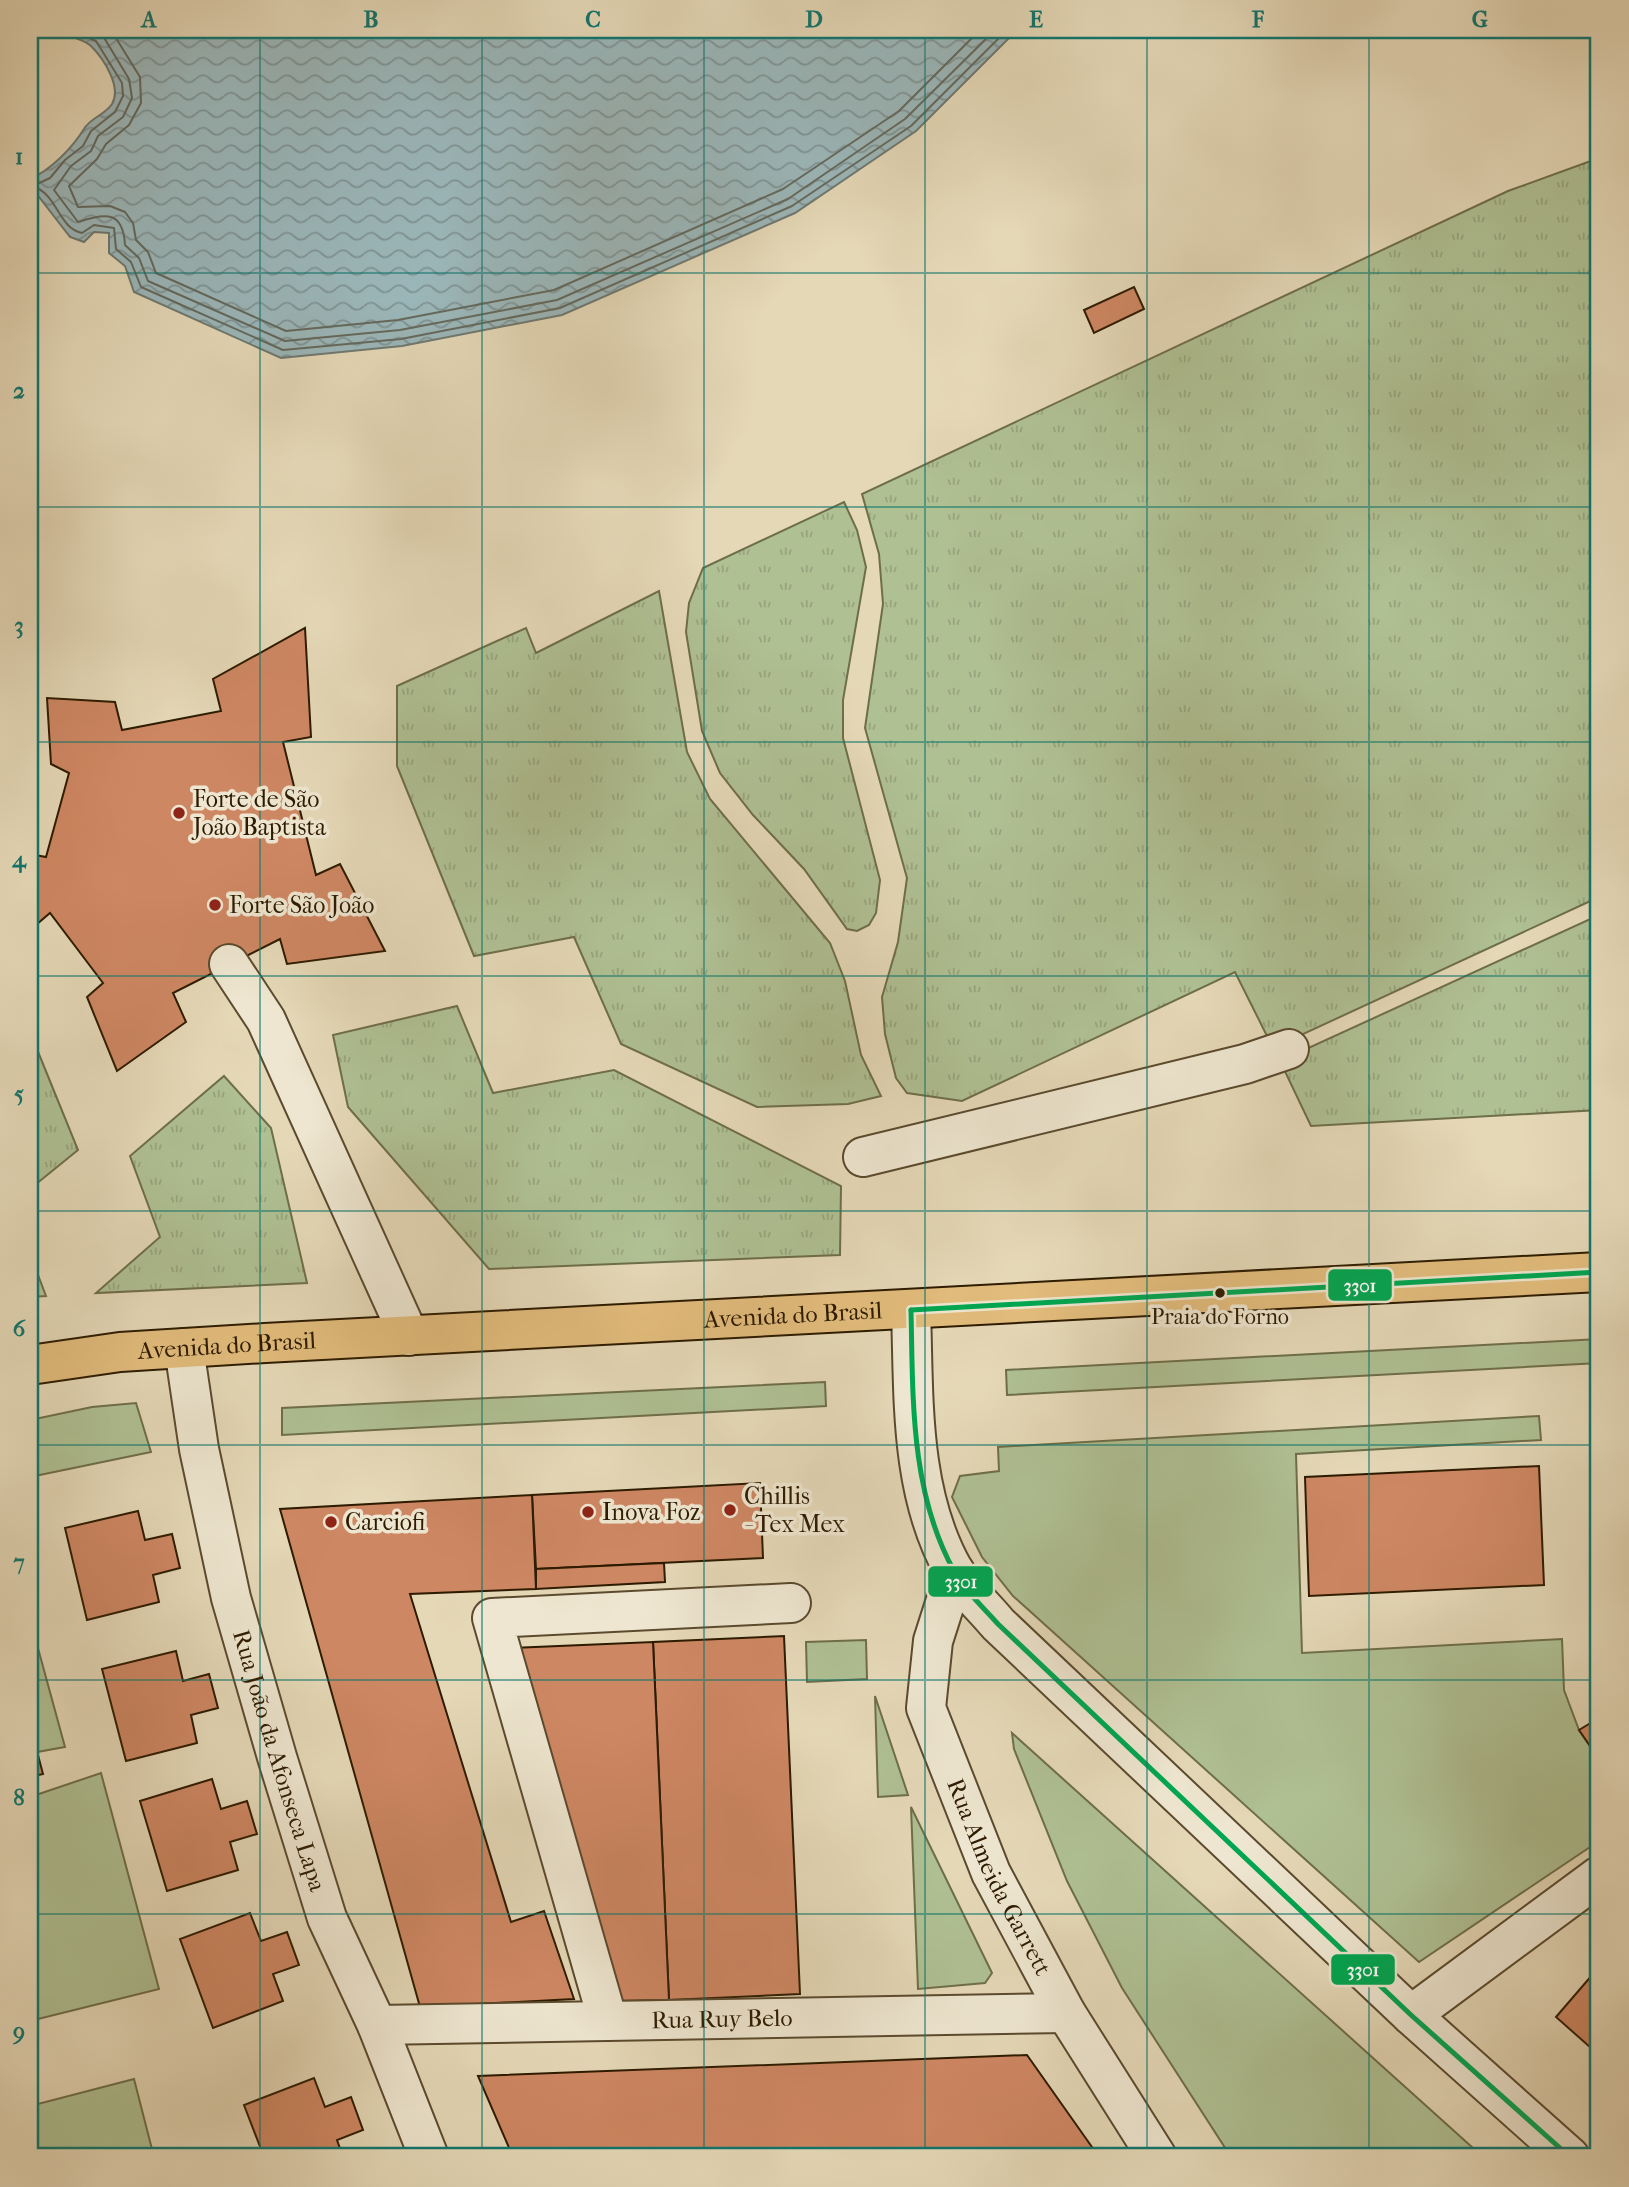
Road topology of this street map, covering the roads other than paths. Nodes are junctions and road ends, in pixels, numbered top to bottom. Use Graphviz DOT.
graph roads {
  1 [pos="229,964"];
  2 [pos="1289,1049"];
  3 [pos="863,1157"];
  4 [pos="1599,1272"];
  5 [pos="911,1310"];
  6 [pos="409,1336"];
  7 [pos="184,1348"];
  8 [pos="30,1365"];
  9 [pos="955,1573"];
  10 [pos="791,1602"];
  11 [pos="1599,1876"];
  12 [pos="1066,2012"];
  13 [pos="1411,2015"];
  14 [pos="608,2021"];
  15 [pos="377,2025"];
  16 [pos="429,2157"];
  17 [pos="1157,2157"];
  18 [pos="1570,2157"];
  1 -- 6 [label="street"];
  2 -- 3 [label="street"];
  4 -- 5 [label="main road, Avenida do Brasil"];
  5 -- 6 [label="main road, Avenida do Brasil"];
  5 -- 9 [label="street"];
  6 -- 7 [label="main road, Avenida do Brasil"];
  7 -- 8 [label="main road, Avenida do Brasil"];
  7 -- 15 [label="street, Rua João da Afonseca Lapa"];
  9 -- 12 [label="street, Rua Almeida Garrett"];
  9 -- 13 [label="street"];
  10 -- 14 [label="street"];
  11 -- 13 [label="street"];
  12 -- 14 [label="street, Rua Ruy Belo"];
  12 -- 17 [label="street, Rua Almeida Garrett"];
  13 -- 18 [label="street"];
  14 -- 15 [label="street, Rua Ruy Belo"];
  15 -- 16 [label="street, Rua João da Afonseca Lapa"];
}
